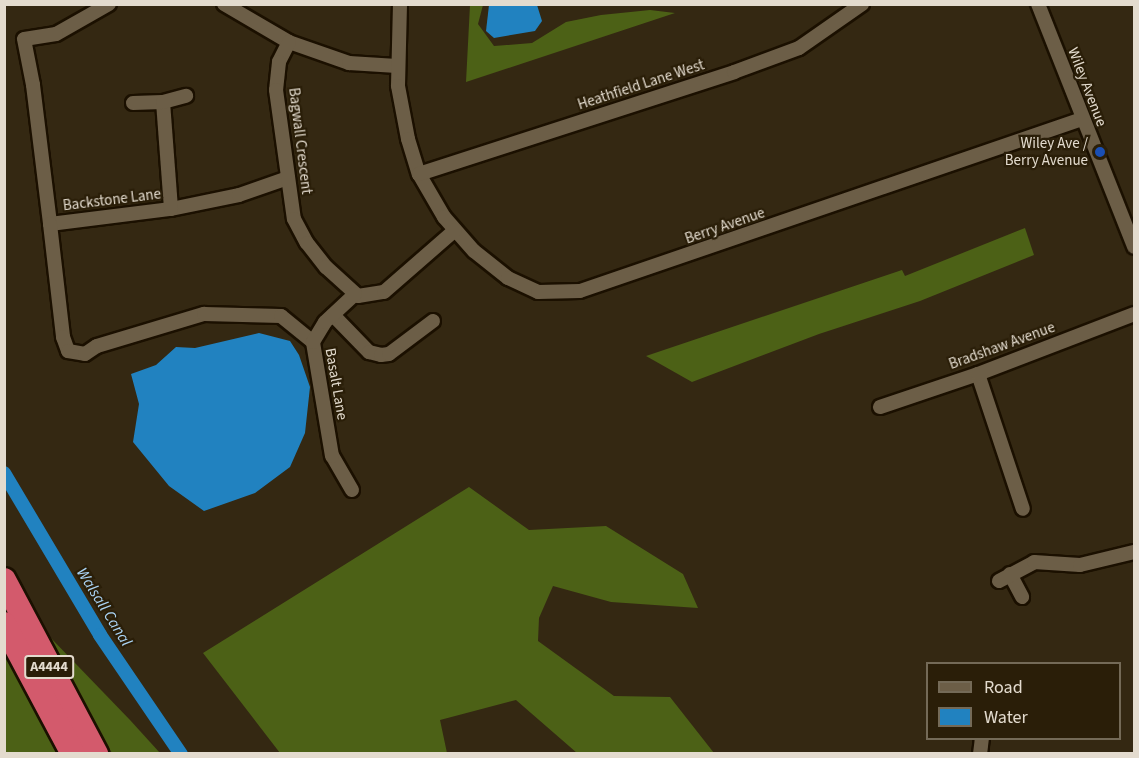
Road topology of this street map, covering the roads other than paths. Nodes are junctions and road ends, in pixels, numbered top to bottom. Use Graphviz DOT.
graph roads {
  1 [pos="109,4"];
  2 [pos="224,4"];
  3 [pos="400,4"];
  4 [pos="862,4"];
  5 [pos="1038,4"];
  6 [pos="289,42"];
  7 [pos="398,66"];
  8 [pos="186,96"];
  9 [pos="163,102"];
  10 [pos="133,103"];
  11 [pos="1082,119"];
  12 [pos="419,174"];
  13 [pos="288,178"];
  14 [pos="171,209"];
  15 [pos="50,224"];
  16 [pos="455,230"];
  17 [pos="1134,247"];
  18 [pos="355,294"];
  19 [pos="1134,314"];
  20 [pos="333,315"];
  21 [pos="433,321"];
  22 [pos="313,342"];
  23 [pos="978,374"];
  24 [pos="880,407"];
  25 [pos="352,490"];
  26 [pos="1023,509"];
  27 [pos="1134,552"];
  28 [pos="4,580"];
  29 [pos="1022,597"];
  30 [pos="4,624"];
  31 [pos="73,753"];
  32 [pos="96,753"];
  1 -- 15 [label="street, Backstone Lane"];
  2 -- 6 [label="street"];
  3 -- 7 [label="street, Berry Avenue"];
  4 -- 12 [label="street, Heathfield Lane West"];
  5 -- 11 [label="street, Wiley Avenue"];
  6 -- 7 [label="street"];
  6 -- 13 [label="street, Bagwall Crescent"];
  7 -- 12 [label="street, Berry Avenue"];
  8 -- 9 [label="street"];
  9 -- 10 [label="street"];
  9 -- 14 [label="street"];
  11 -- 16 [label="street, Berry Avenue"];
  11 -- 17 [label="street, Wiley Avenue"];
  12 -- 16 [label="street, Berry Avenue"];
  13 -- 14 [label="street, Backstone Lane"];
  13 -- 18 [label="street, Bagwall Crescent"];
  14 -- 15 [label="street, Backstone Lane"];
  15 -- 22 [label="street"];
  16 -- 18 [label="street"];
  18 -- 20 [label="street, Basalt Lane"];
  19 -- 23 [label="street, Bradshaw Avenue"];
  20 -- 21 [label="street"];
  20 -- 22 [label="street, Basalt Lane"];
  22 -- 25 [label="street, Basalt Lane"];
  23 -- 24 [label="street, Bradshaw Avenue"];
  23 -- 26 [label="street"];
  27 -- 29 [label="street"];
  28 -- 32 [label="highway, A4444"];
  30 -- 31 [label="highway, A4444"];
}
